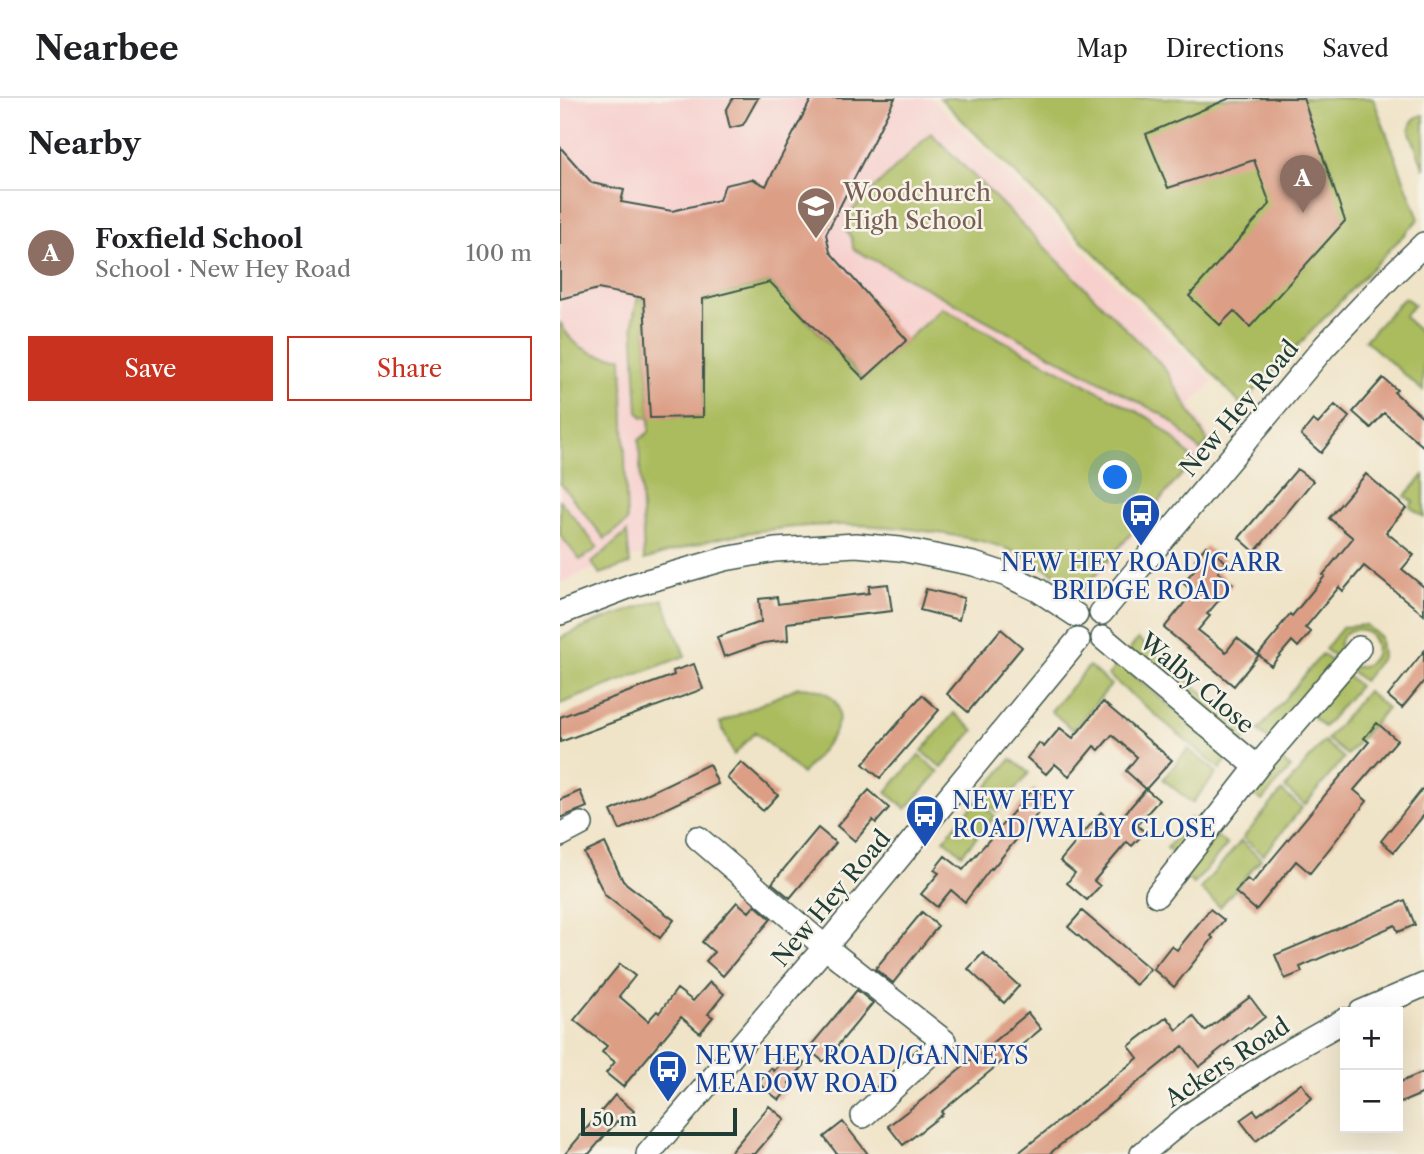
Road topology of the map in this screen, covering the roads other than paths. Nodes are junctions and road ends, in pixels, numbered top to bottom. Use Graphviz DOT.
graph roads {
  1 [pos="1424,244"];
  2 [pos="560,613"];
  3 [pos="1101,613"];
  4 [pos="1076,615"];
  5 [pos="1103,638"];
  6 [pos="1078,640"];
  7 [pos="1359,648"];
  8 [pos="1257,767"];
  9 [pos="582,824"];
  10 [pos="560,835"];
  11 [pos="698,838"];
  12 [pos="1157,895"];
  13 [pos="825,947"];
  14 [pos="1424,985"];
  15 [pos="1373,1007"];
  16 [pos="1340,1023"];
  17 [pos="863,1116"];
  18 [pos="648,1154"];
  19 [pos="1142,1154"];
  1 -- 3 [label="street, New Hey Road"];
  2 -- 4 [label="street"];
  3 -- 4 [label="street"];
  3 -- 5 [label="street"];
  4 -- 6 [label="street"];
  5 -- 6 [label="street"];
  5 -- 8 [label="street, Walby Close"];
  6 -- 13 [label="street, New Hey Road"];
  7 -- 8 [label="street, Walby Close"];
  8 -- 12 [label="street, Walby Close"];
  9 -- 10 [label="street"];
  11 -- 13 [label="street"];
  13 -- 17 [label="street"];
  13 -- 18 [label="street, New Hey Road"];
  14 -- 15 [label="street"];
  16 -- 19 [label="street, Ackers Road"];
}
